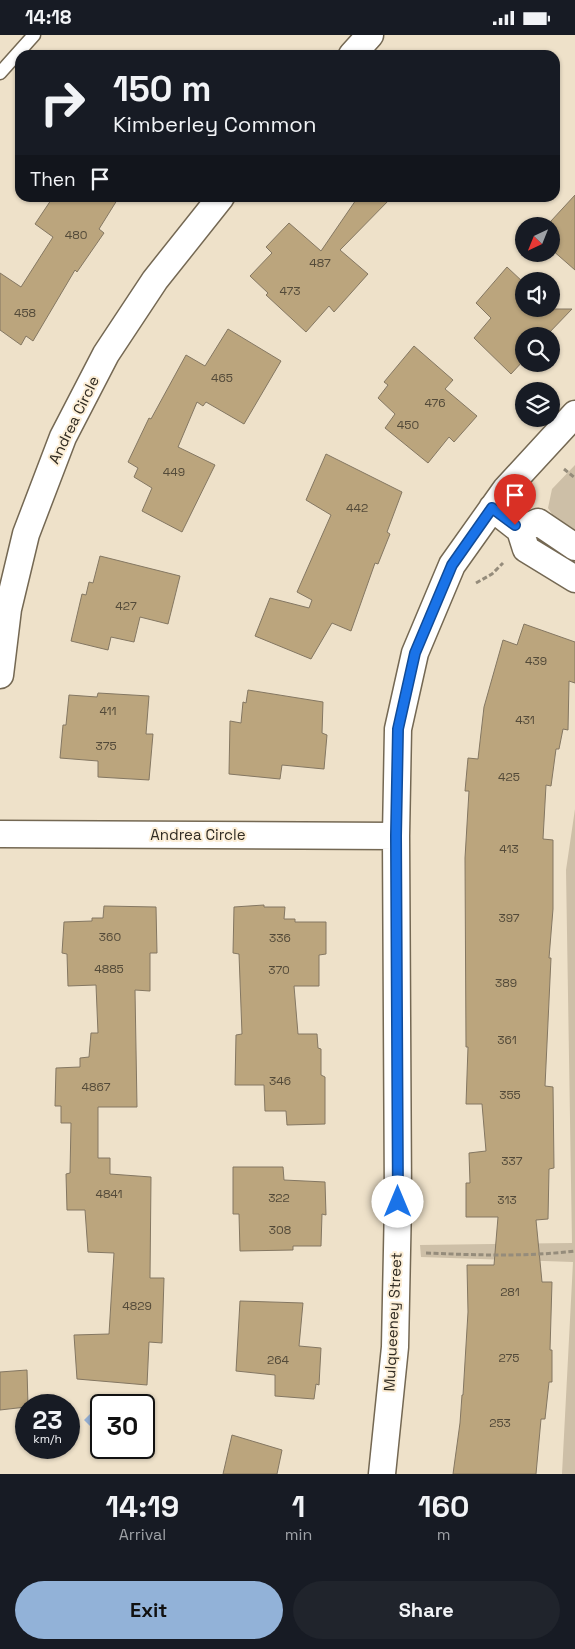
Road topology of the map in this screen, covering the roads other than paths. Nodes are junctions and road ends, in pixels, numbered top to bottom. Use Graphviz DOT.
graph roads {
  1 [pos="34,35"];
  2 [pos="370,35"];
  3 [pos="21,50"];
  4 [pos="356,50"];
  5 [pos="15,56"];
  6 [pos="0,73"];
  7 [pos="217,202"];
  8 [pos="575,414"];
  9 [pos="492,508"];
  10 [pos="520,530"];
  11 [pos="575,547"];
  12 [pos="575,579"];
  13 [pos="0,675"];
  14 [pos="0,834"];
  15 [pos="396,836"];
  16 [pos="382,1474"];
  1 -- 3 [label="lane"];
  2 -- 4 [label="street"];
  5 -- 6 [label="lane"];
  7 -- 13 [label="street, Andrea Circle"];
  8 -- 9 [label="street, Mulqueeney Street"];
  9 -- 10 [label="street"];
  9 -- 15 [label="street, Mulqueeney Street"];
  10 -- 11 [label="street"];
  10 -- 12 [label="street"];
  14 -- 15 [label="street, Andrea Circle"];
  15 -- 16 [label="street, Mulqueeney Street"];
}
